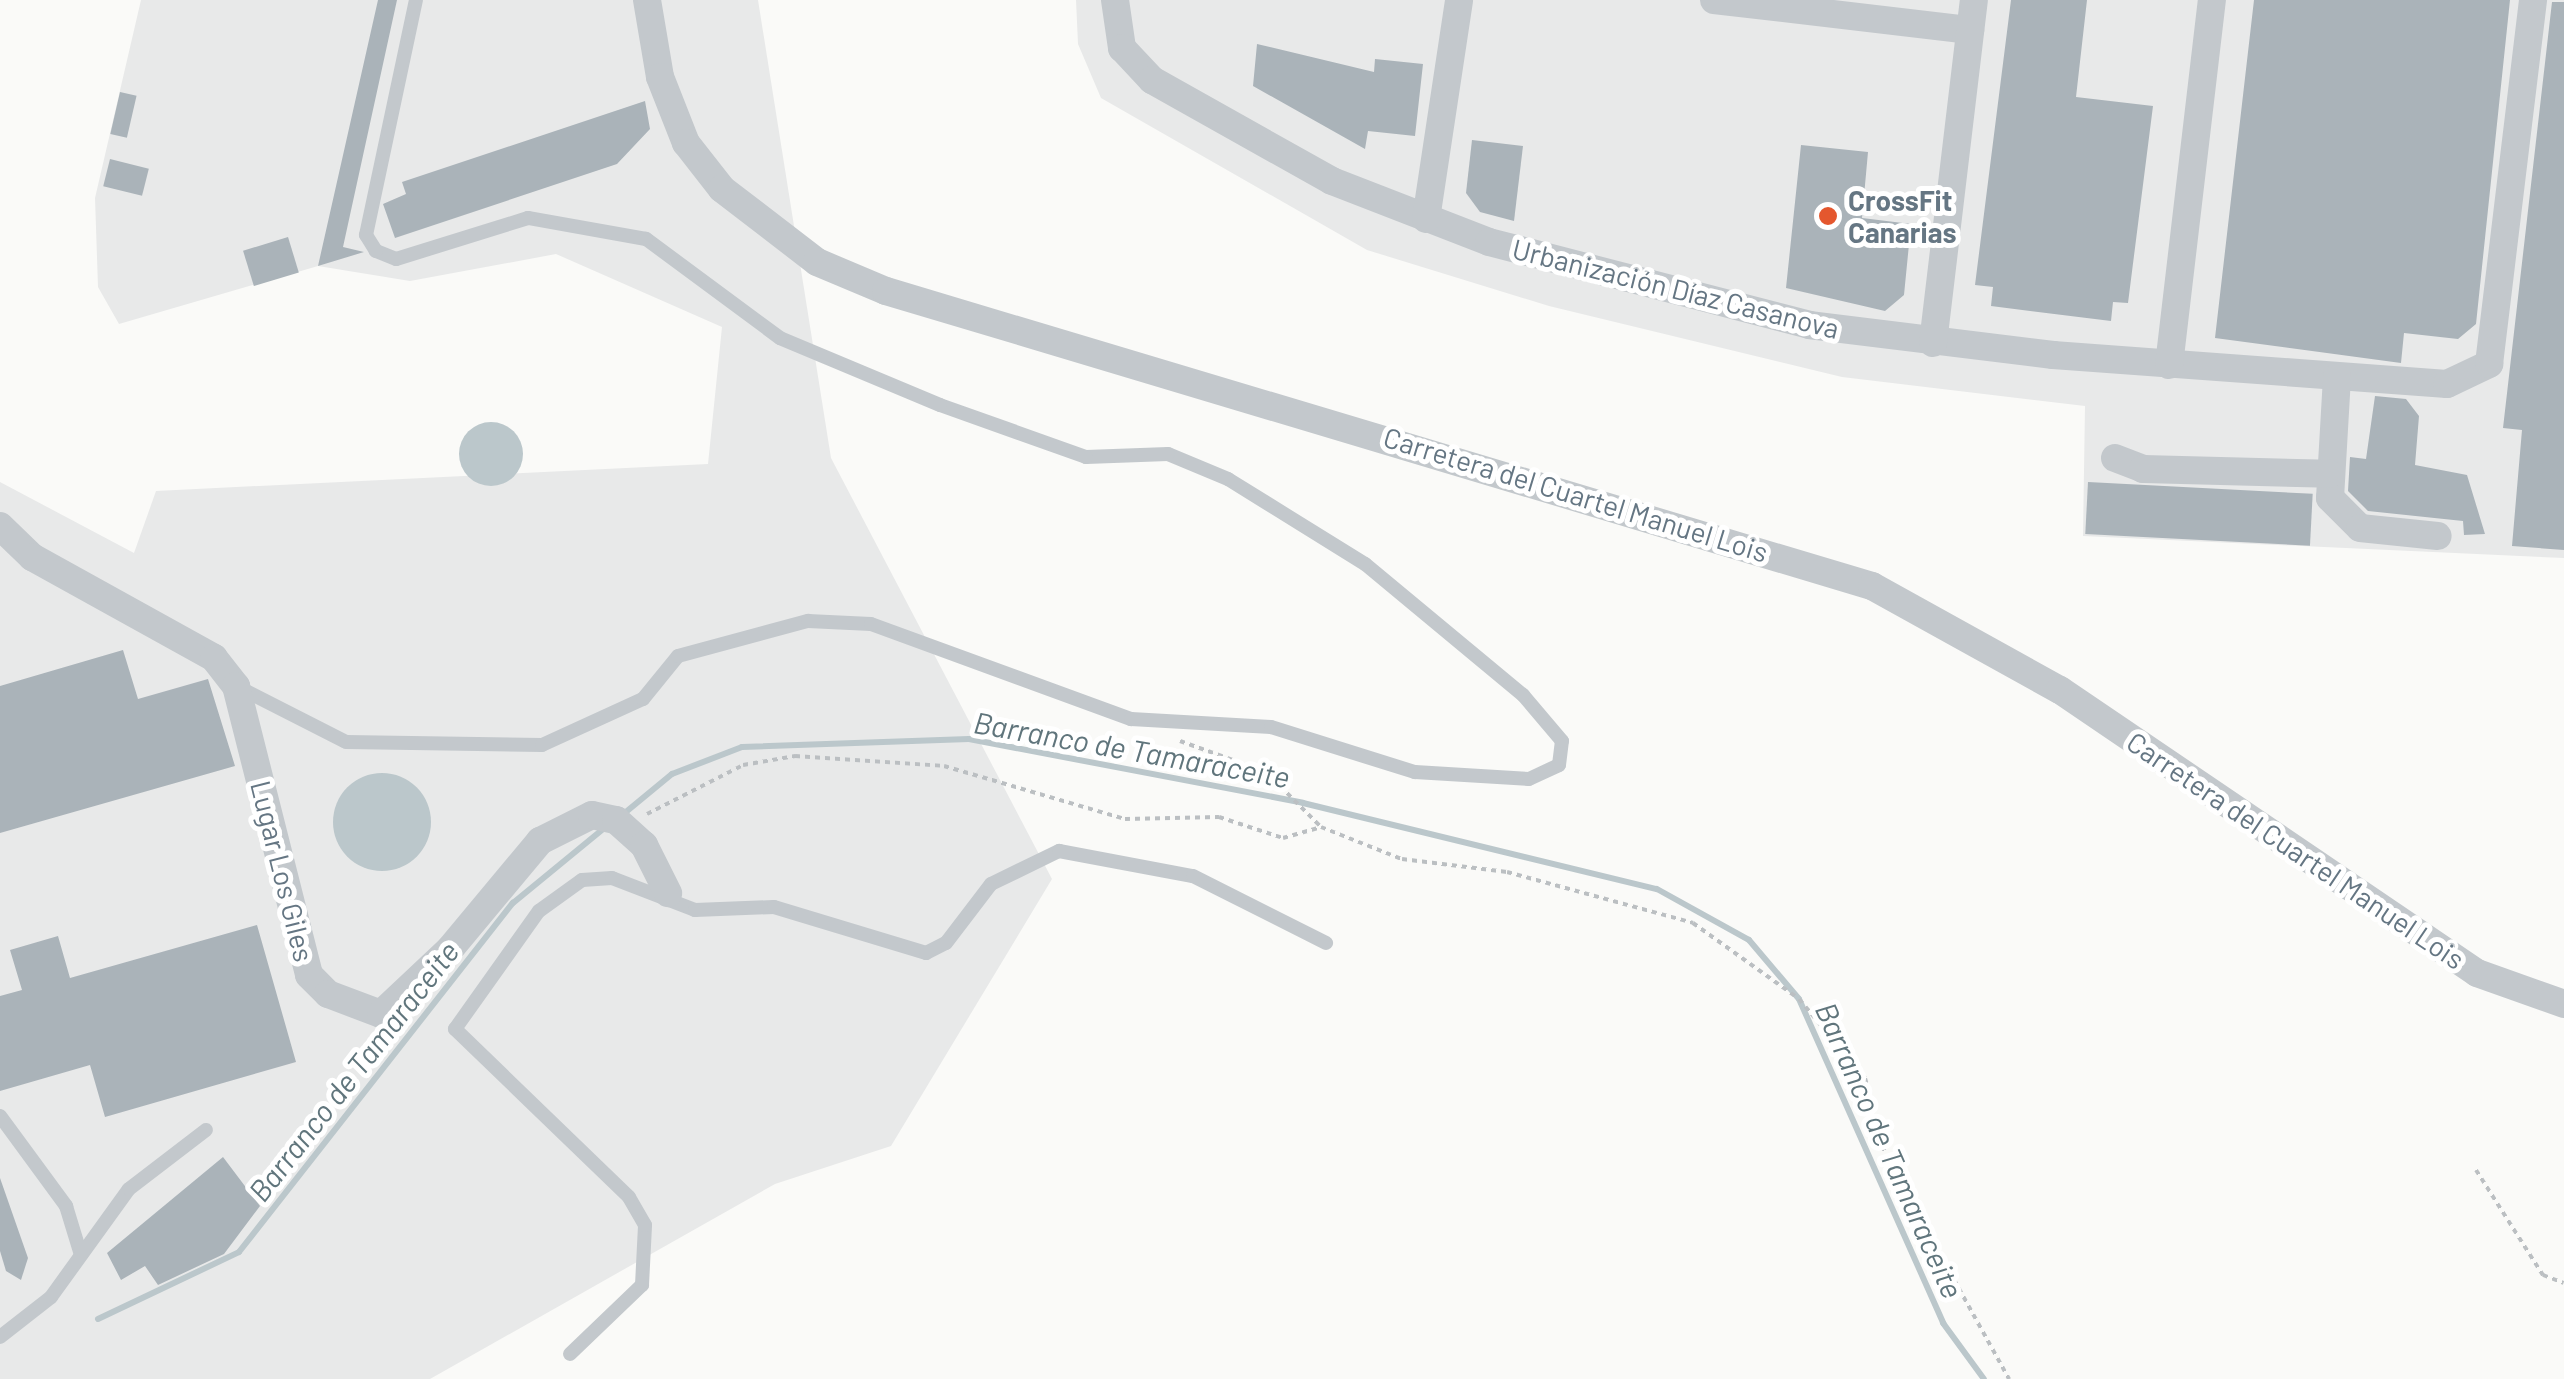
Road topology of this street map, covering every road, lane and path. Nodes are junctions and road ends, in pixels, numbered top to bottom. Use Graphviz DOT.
graph roads {
  1 [pos="416,0"];
  2 [pos="647,0"];
  3 [pos="1116,0"];
  4 [pos="1459,0"];
  5 [pos="1714,0"];
  6 [pos="1974,0"];
  7 [pos="2212,0"];
  8 [pos="2532,0"];
  9 [pos="1970,30"];
  10 [pos="1426,219"];
  11 [pos="1933,343"];
  12 [pos="2169,366"];
  13 [pos="2337,377"];
  14 [pos="2115,458"];
  15 [pos="2329,474"];
  16 [pos="0,526"];
  17 [pos="2438,536"];
  18 [pos="236,686"];
  19 [pos="1170,736"];
  20 [pos="621,827"];
  21 [pos="1321,827"];
  22 [pos="668,893"];
  23 [pos="1326,942"];
  24 [pos="2564,1004"];
  25 [pos="0,1116"];
  26 [pos="206,1130"];
  27 [pos="2476,1170"];
  28 [pos="81,1255"];
  29 [pos="2564,1282"];
  30 [pos="0,1338"];
  31 [pos="570,1354"];
  32 [pos="2009,1379"];
  1 -- 18 [label="lane"];
  2 -- 24 [label="street, Carretera del Cuartel Manuel Lois"];
  3 -- 10 [label="street, Urbanización Díaz Casanova"];
  4 -- 10 [label="street"];
  5 -- 9 [label="street"];
  6 -- 9 [label="street"];
  7 -- 12 [label="street"];
  8 -- 13 [label="street, Urbanización Díaz Casanova"];
  9 -- 11 [label="street"];
  10 -- 11 [label="street, Urbanización Díaz Casanova"];
  11 -- 12 [label="street, Urbanización Díaz Casanova"];
  12 -- 13 [label="street, Urbanización Díaz Casanova"];
  13 -- 15 [label="street"];
  14 -- 15 [label="street"];
  15 -- 17 [label="street"];
  16 -- 18 [label="street"];
  18 -- 20 [label="street, Lugar Los Giles"];
  19 -- 21 [label="path"];
  20 -- 21 [label="path"];
  20 -- 22 [label="street"];
  21 -- 32 [label="path"];
  22 -- 23 [label="lane"];
  22 -- 31 [label="lane"];
  25 -- 28 [label="lane"];
  26 -- 28 [label="lane"];
  27 -- 29 [label="path"];
  28 -- 30 [label="lane"];
}
